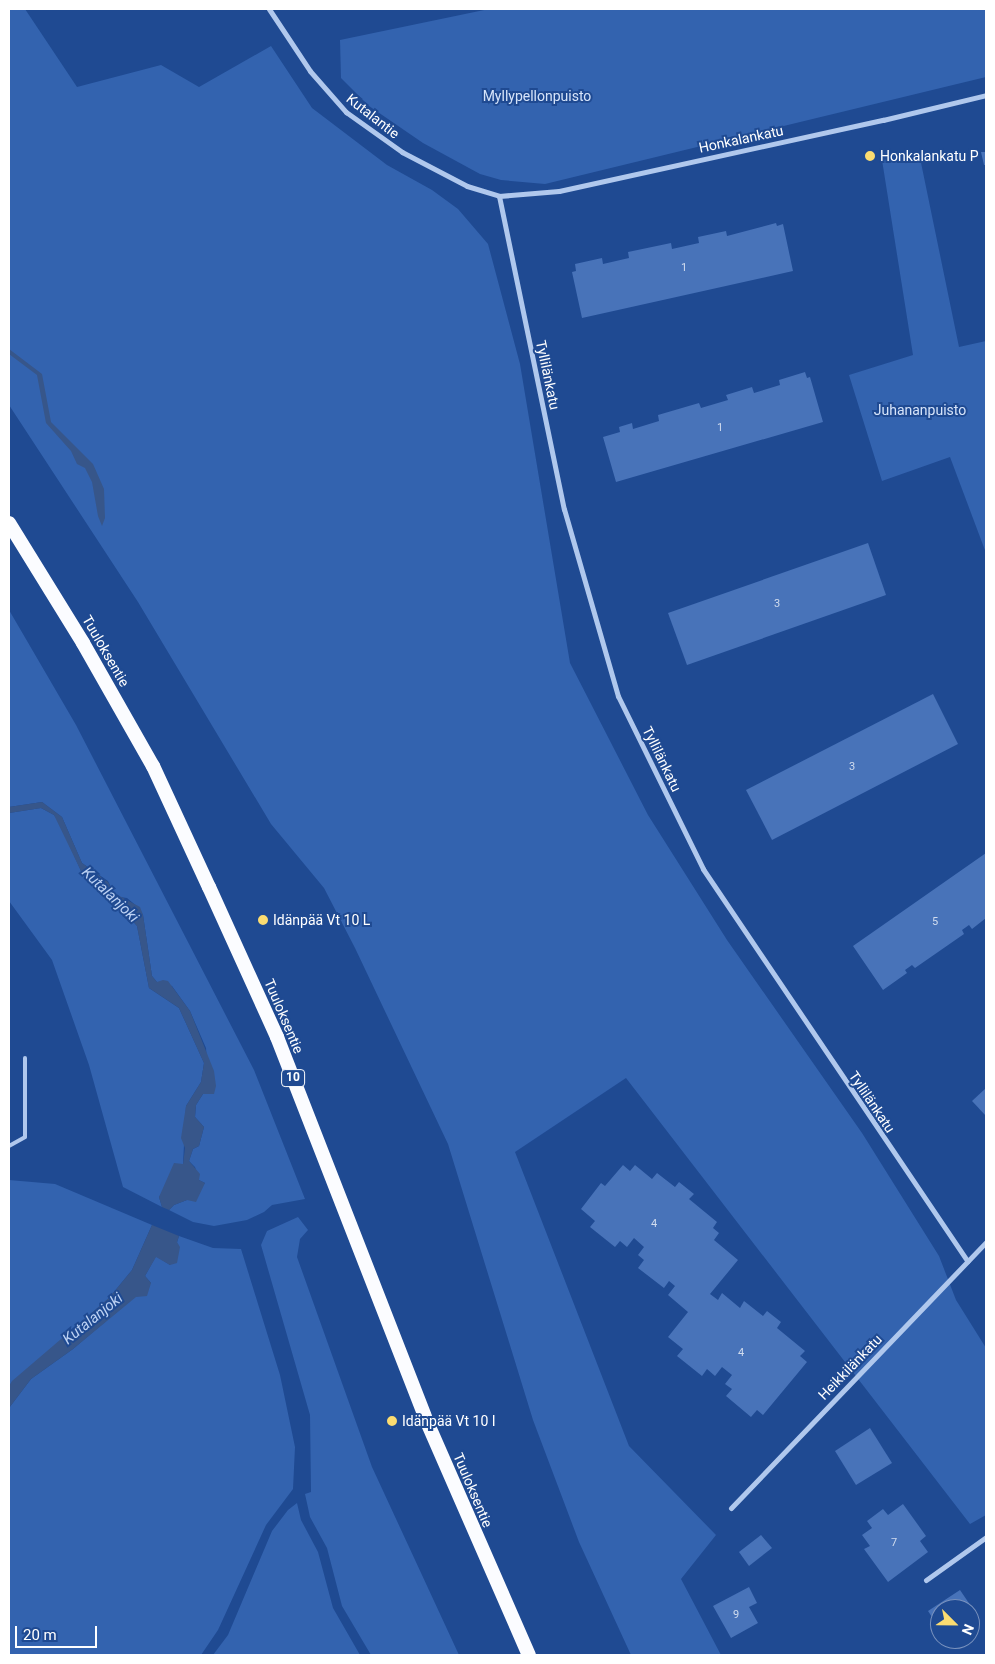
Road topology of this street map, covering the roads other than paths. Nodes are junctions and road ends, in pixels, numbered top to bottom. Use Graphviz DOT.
graph roads {
  1 [pos="269,9"];
  2 [pos="986,95"];
  3 [pos="498,196"];
  4 [pos="9,523"];
  5 [pos="25,1058"];
  6 [pos="9,1146"];
  7 [pos="986,1242"];
  8 [pos="967,1261"];
  9 [pos="731,1508"];
  10 [pos="986,1538"];
  11 [pos="926,1580"];
  12 [pos="529,1655"];
  1 -- 3 [label="street, Kutalantie"];
  2 -- 3 [label="street, Honkalankatu"];
  3 -- 8 [label="street, Tyllilänkatu"];
  4 -- 12 [label="highway, Tuuloksentie / 10"];
  5 -- 6 [label="lane"];
  7 -- 8 [label="street, Heikkilänkatu"];
  8 -- 9 [label="street, Heikkilänkatu"];
  10 -- 11 [label="street"];
}
